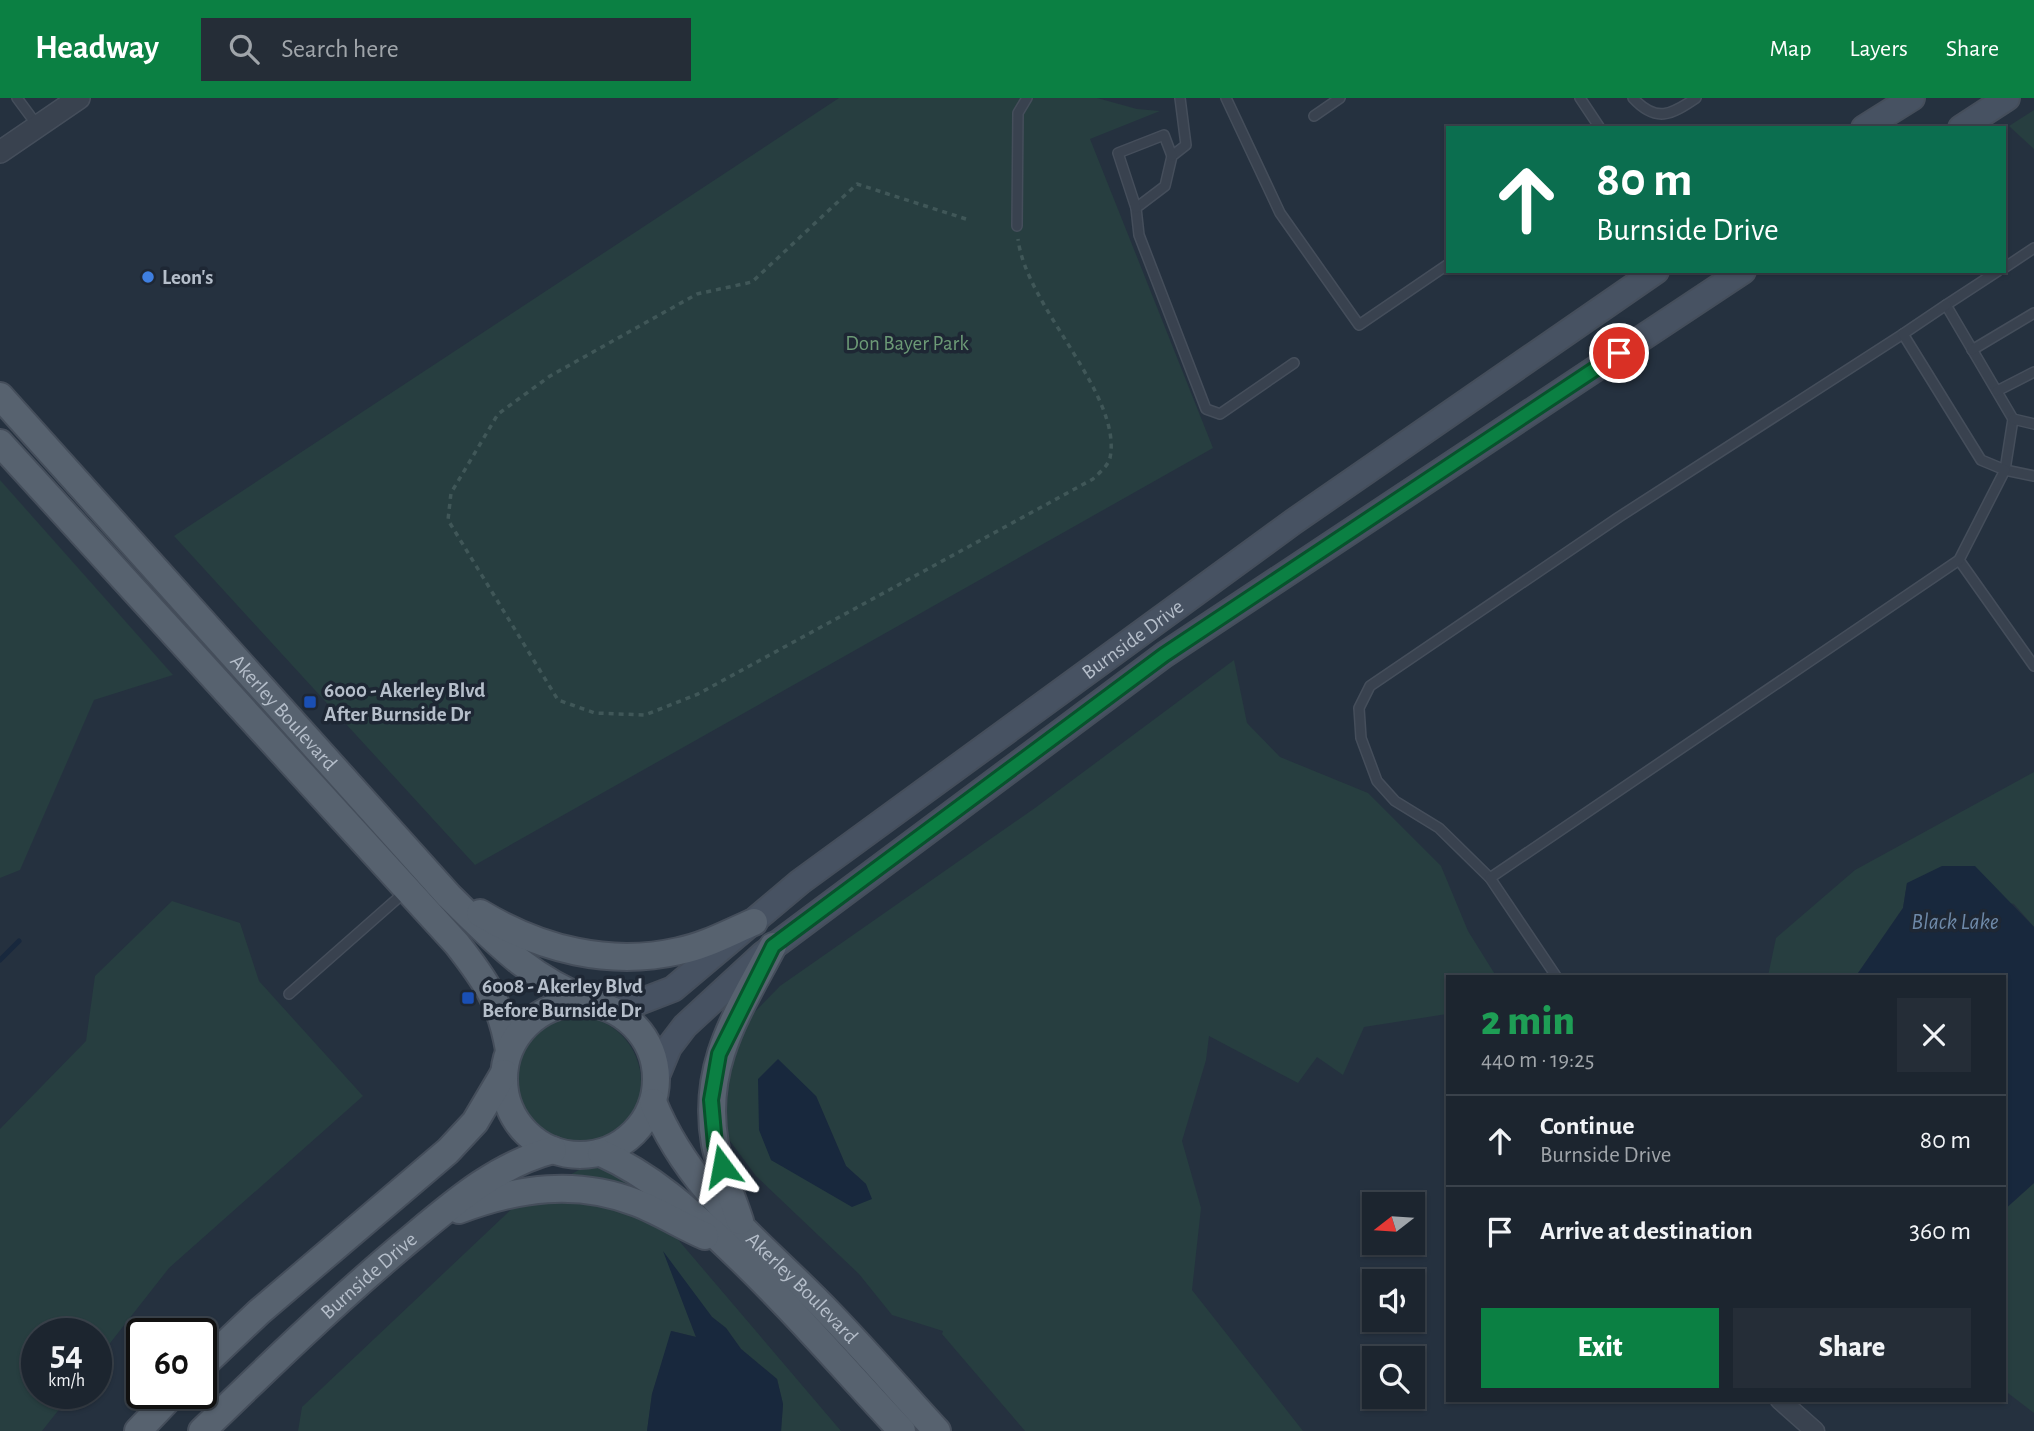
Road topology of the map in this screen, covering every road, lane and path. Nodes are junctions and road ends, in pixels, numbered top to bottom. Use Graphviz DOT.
graph roads {
  1 [pos="17,98"];
  2 [pos="79,98"];
  3 [pos="1027,98"];
  4 [pos="1180,98"];
  5 [pos="1226,98"];
  6 [pos="1340,98"];
  7 [pos="1580,98"];
  8 [pos="1633,98"];
  9 [pos="1696,98"];
  10 [pos="1912,98"];
  11 [pos="2007,98"];
  12 [pos="1314,116"];
  13 [pos="37,125"];
  14 [pos="1599,126"];
  15 [pos="1867,126"];
  16 [pos="1964,126"];
  17 [pos="0,152"];
  18 [pos="1172,156"];
  19 [pos="1136,208"];
  20 [pos="966,219"];
  21 [pos="1017,226"];
  22 [pos="2034,248"];
  23 [pos="1446,266"];
  24 [pos="2006,267"];
  25 [pos="1653,273"];
  26 [pos="1740,273"];
  27 [pos="1995,273"];
  28 [pos="1946,305"];
  29 [pos="2034,313"];
  30 [pos="1903,334"];
  31 [pos="1972,350"];
  32 [pos="1294,363"];
  33 [pos="2034,372"];
  34 [pos="1997,391"];
  35 [pos="0,396"];
  36 [pos="2013,419"];
  37 [pos="2034,424"];
  38 [pos="0,443"];
  39 [pos="2005,470"];
  40 [pos="2034,476"];
  41 [pos="1958,560"];
  42 [pos="2034,666"];
  43 [pos="1490,878"];
  44 [pos="407,889"];
  45 [pos="449,896"];
  46 [pos="754,922"];
  47 [pos="773,946"];
  48 [pos="1555,975"];
  49 [pos="289,995"];
  50 [pos="604,1007"];
  51 [pos="506,1061"];
  52 [pos="657,1076"];
  53 [pos="653,1102"];
  54 [pos="553,1150"];
  55 [pos="601,1153"];
  56 [pos="434,1219"];
  57 [pos="734,1236"];
  58 [pos="217,1352"];
  59 [pos="1782,1402"];
  60 [pos="159,1409"];
  61 [pos="138,1431"];
  62 [pos="202,1431"];
  63 [pos="902,1431"];
  64 [pos="937,1431"];
  65 [pos="1815,1431"];
  1 -- 13 [label="lane"];
  2 -- 13 [label="street"];
  3 -- 21 [label="lane"];
  4 -- 18 [label="lane"];
  5 -- 23 [label="lane"];
  6 -- 12 [label="lane"];
  7 -- 14 [label="lane"];
  8 -- 9 [label="lane"];
  10 -- 15 [label="main road"];
  11 -- 16 [label="main road"];
  13 -- 17 [label="street"];
  18 -- 19 [label="lane"];
  18 -- 19 [label="lane"];
  19 -- 32 [label="lane"];
  20 -- 21 [label="path"];
  22 -- 24 [label="lane"];
  25 -- 46 [label="main road, Burnside Drive"];
  26 -- 47 [label="main road, Burnside Drive"];
  27 -- 28 [label="lane"];
  28 -- 30 [label="lane"];
  28 -- 31 [label="lane"];
  29 -- 31 [label="lane"];
  30 -- 39 [label="lane"];
  30 -- 43 [label="lane"];
  31 -- 34 [label="lane"];
  33 -- 34 [label="lane"];
  34 -- 36 [label="lane"];
  35 -- 45 [label="main road, Akerley Boulevard"];
  36 -- 37 [label="lane"];
  36 -- 39 [label="lane"];
  38 -- 44 [label="main road, Akerley Boulevard"];
  39 -- 40 [label="lane"];
  39 -- 41 [label="lane"];
  41 -- 42 [label="lane"];
  41 -- 43 [label="lane"];
  43 -- 48 [label="lane"];
  44 -- 49 [label="lane"];
  44 -- 51 [label="main road, Akerley Boulevard"];
  45 -- 46 [label="main road"];
  45 -- 50 [label="main road, Akerley Boulevard"];
  46 -- 50 [label="main road, Burnside Drive"];
  47 -- 52 [label="main road, Burnside Drive"];
  47 -- 57 [label="main road"];
  50 -- 51 [label="main road"];
  50 -- 52 [label="main road"];
  51 -- 54 [label="main road"];
  51 -- 58 [label="main road, Burnside Drive"];
  52 -- 53 [label="main road"];
  53 -- 55 [label="main road"];
  53 -- 57 [label="main road, Akerley Boulevard"];
  54 -- 55 [label="main road"];
  54 -- 56 [label="main road, Burnside Drive"];
  55 -- 57 [label="main road, Akerley Boulevard"];
  56 -- 57 [label="main road"];
  56 -- 62 [label="main road, Burnside Drive"];
  57 -- 63 [label="main road, Akerley Boulevard"];
  57 -- 64 [label="main road, Akerley Boulevard"];
  59 -- 65 [label="street"];
  60 -- 61 [label="main road"];
}
